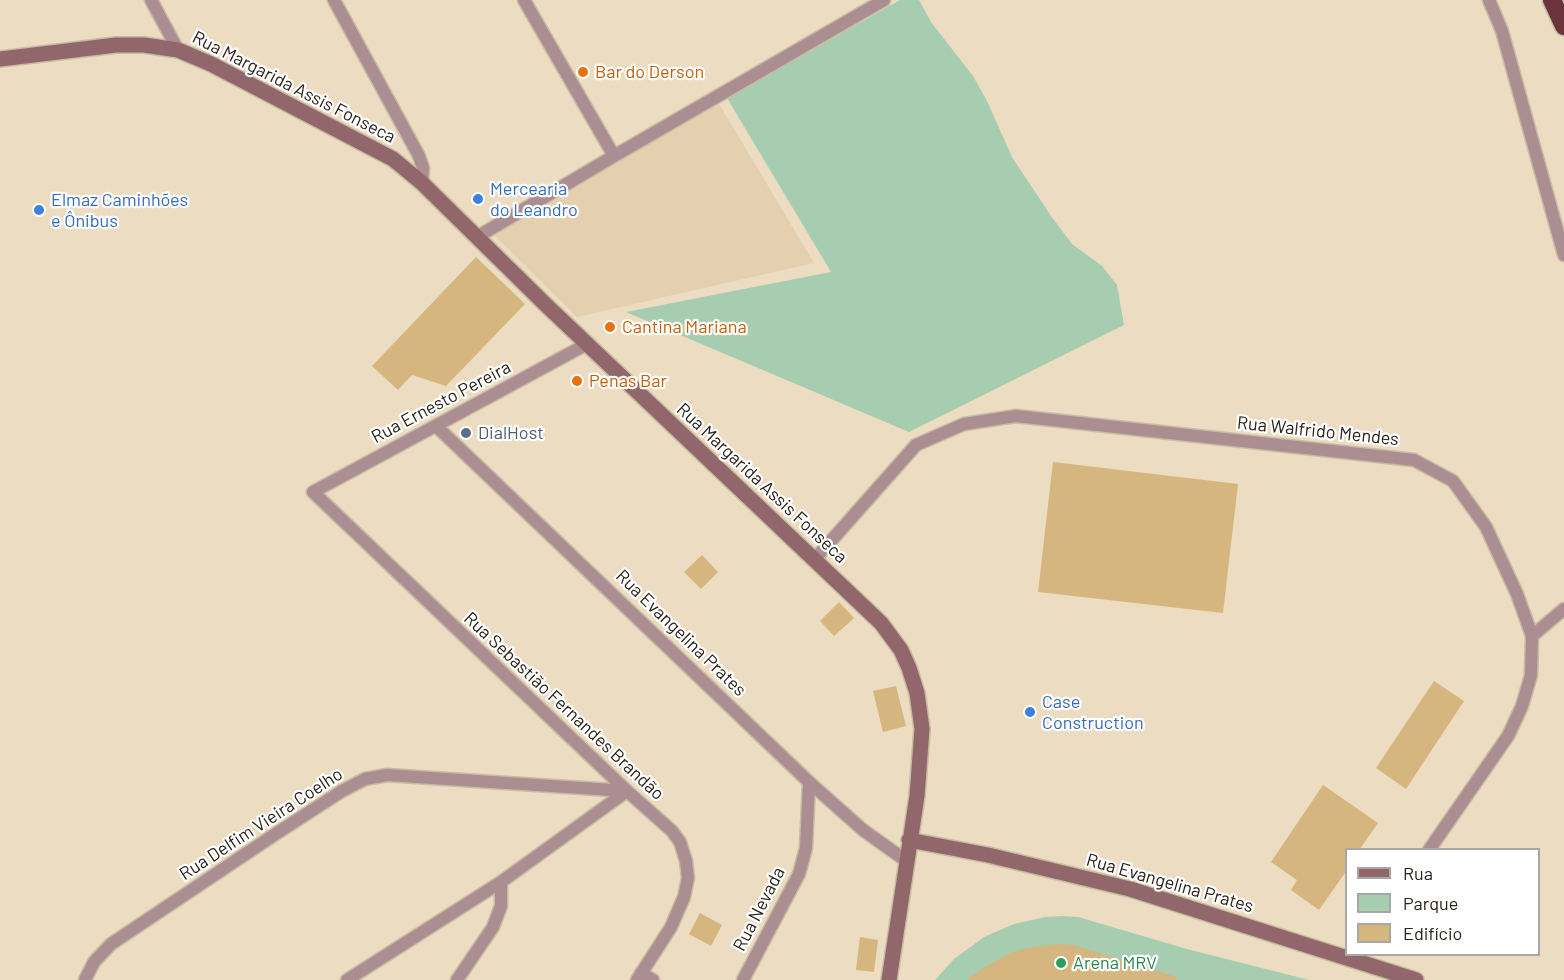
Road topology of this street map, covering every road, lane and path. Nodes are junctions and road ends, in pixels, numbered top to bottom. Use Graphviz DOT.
graph roads {
  1 [pos="151,0"];
  2 [pos="334,0"];
  3 [pos="884,0"];
  4 [pos="1489,0"];
  5 [pos="1552,0"];
  6 [pos="528,2"];
  7 [pos="1564,26"];
  8 [pos="178,50"];
  9 [pos="0,59"];
  10 [pos="614,156"];
  11 [pos="422,183"];
  12 [pos="477,237"];
  13 [pos="1564,255"];
  14 [pos="587,344"];
  15 [pos="436,426"];
  16 [pos="313,492"];
  17 [pos="815,559"];
  18 [pos="1564,609"];
  19 [pos="1532,636"];
  20 [pos="809,782"];
  21 [pos="627,791"];
  22 [pos="909,840"];
  23 [pos="1430,848"];
  24 [pos="906,860"];
  25 [pos="501,882"];
  26 [pos="1345,954"];
  27 [pos="1355,957"];
  28 [pos="639,976"];
  29 [pos="86,977"];
  30 [pos="346,980"];
  31 [pos="457,980"];
  32 [pos="654,980"];
  33 [pos="743,980"];
  34 [pos="889,980"];
  35 [pos="1416,980"];
  1 -- 8 [label="street"];
  2 -- 11 [label="street"];
  3 -- 10 [label="street"];
  4 -- 13 [label="street"];
  5 -- 7 [label="highway"];
  6 -- 10 [label="street"];
  8 -- 9 [label="street, Rua Margarida Assis Fonseca"];
  8 -- 11 [label="street, Rua Margarida Assis Fonseca"];
  10 -- 12 [label="street"];
  11 -- 12 [label="street, Rua Margarida Assis Fonseca"];
  12 -- 14 [label="street, Rua Margarida Assis Fonseca"];
  14 -- 15 [label="street, Rua Ernesto Pereira"];
  14 -- 17 [label="street, Rua Margarida Assis Fonseca"];
  15 -- 16 [label="street, Rua Ernesto Pereira"];
  15 -- 20 [label="street, Rua Evangelina Prates"];
  16 -- 21 [label="street, Rua Sebastião Fernandes Brandão"];
  17 -- 19 [label="street, Rua Walfrido Mendes"];
  17 -- 22 [label="street, Rua Margarida Assis Fonseca"];
  18 -- 19 [label="street"];
  19 -- 23 [label="street, Rua Walfrido Mendes"];
  20 -- 24 [label="street, Rua Evangelina Prates"];
  20 -- 33 [label="street, Rua Nevada"];
  21 -- 25 [label="street"];
  21 -- 28 [label="street, Rua Sebastião Fernandes Brandão"];
  21 -- 29 [label="street, Rua Delfim Vieira Coelho"];
  22 -- 24 [label="street, Rua Margarida Assis Fonseca"];
  22 -- 26 [label="street, Rua Evangelina Prates"];
  24 -- 34 [label="street, Rua Margarida Assis Fonseca"];
  25 -- 30 [label="street"];
  25 -- 31 [label="street"];
  27 -- 35 [label="street, Rua Evangelina Prates"];
  28 -- 32 [label="street"];
}
